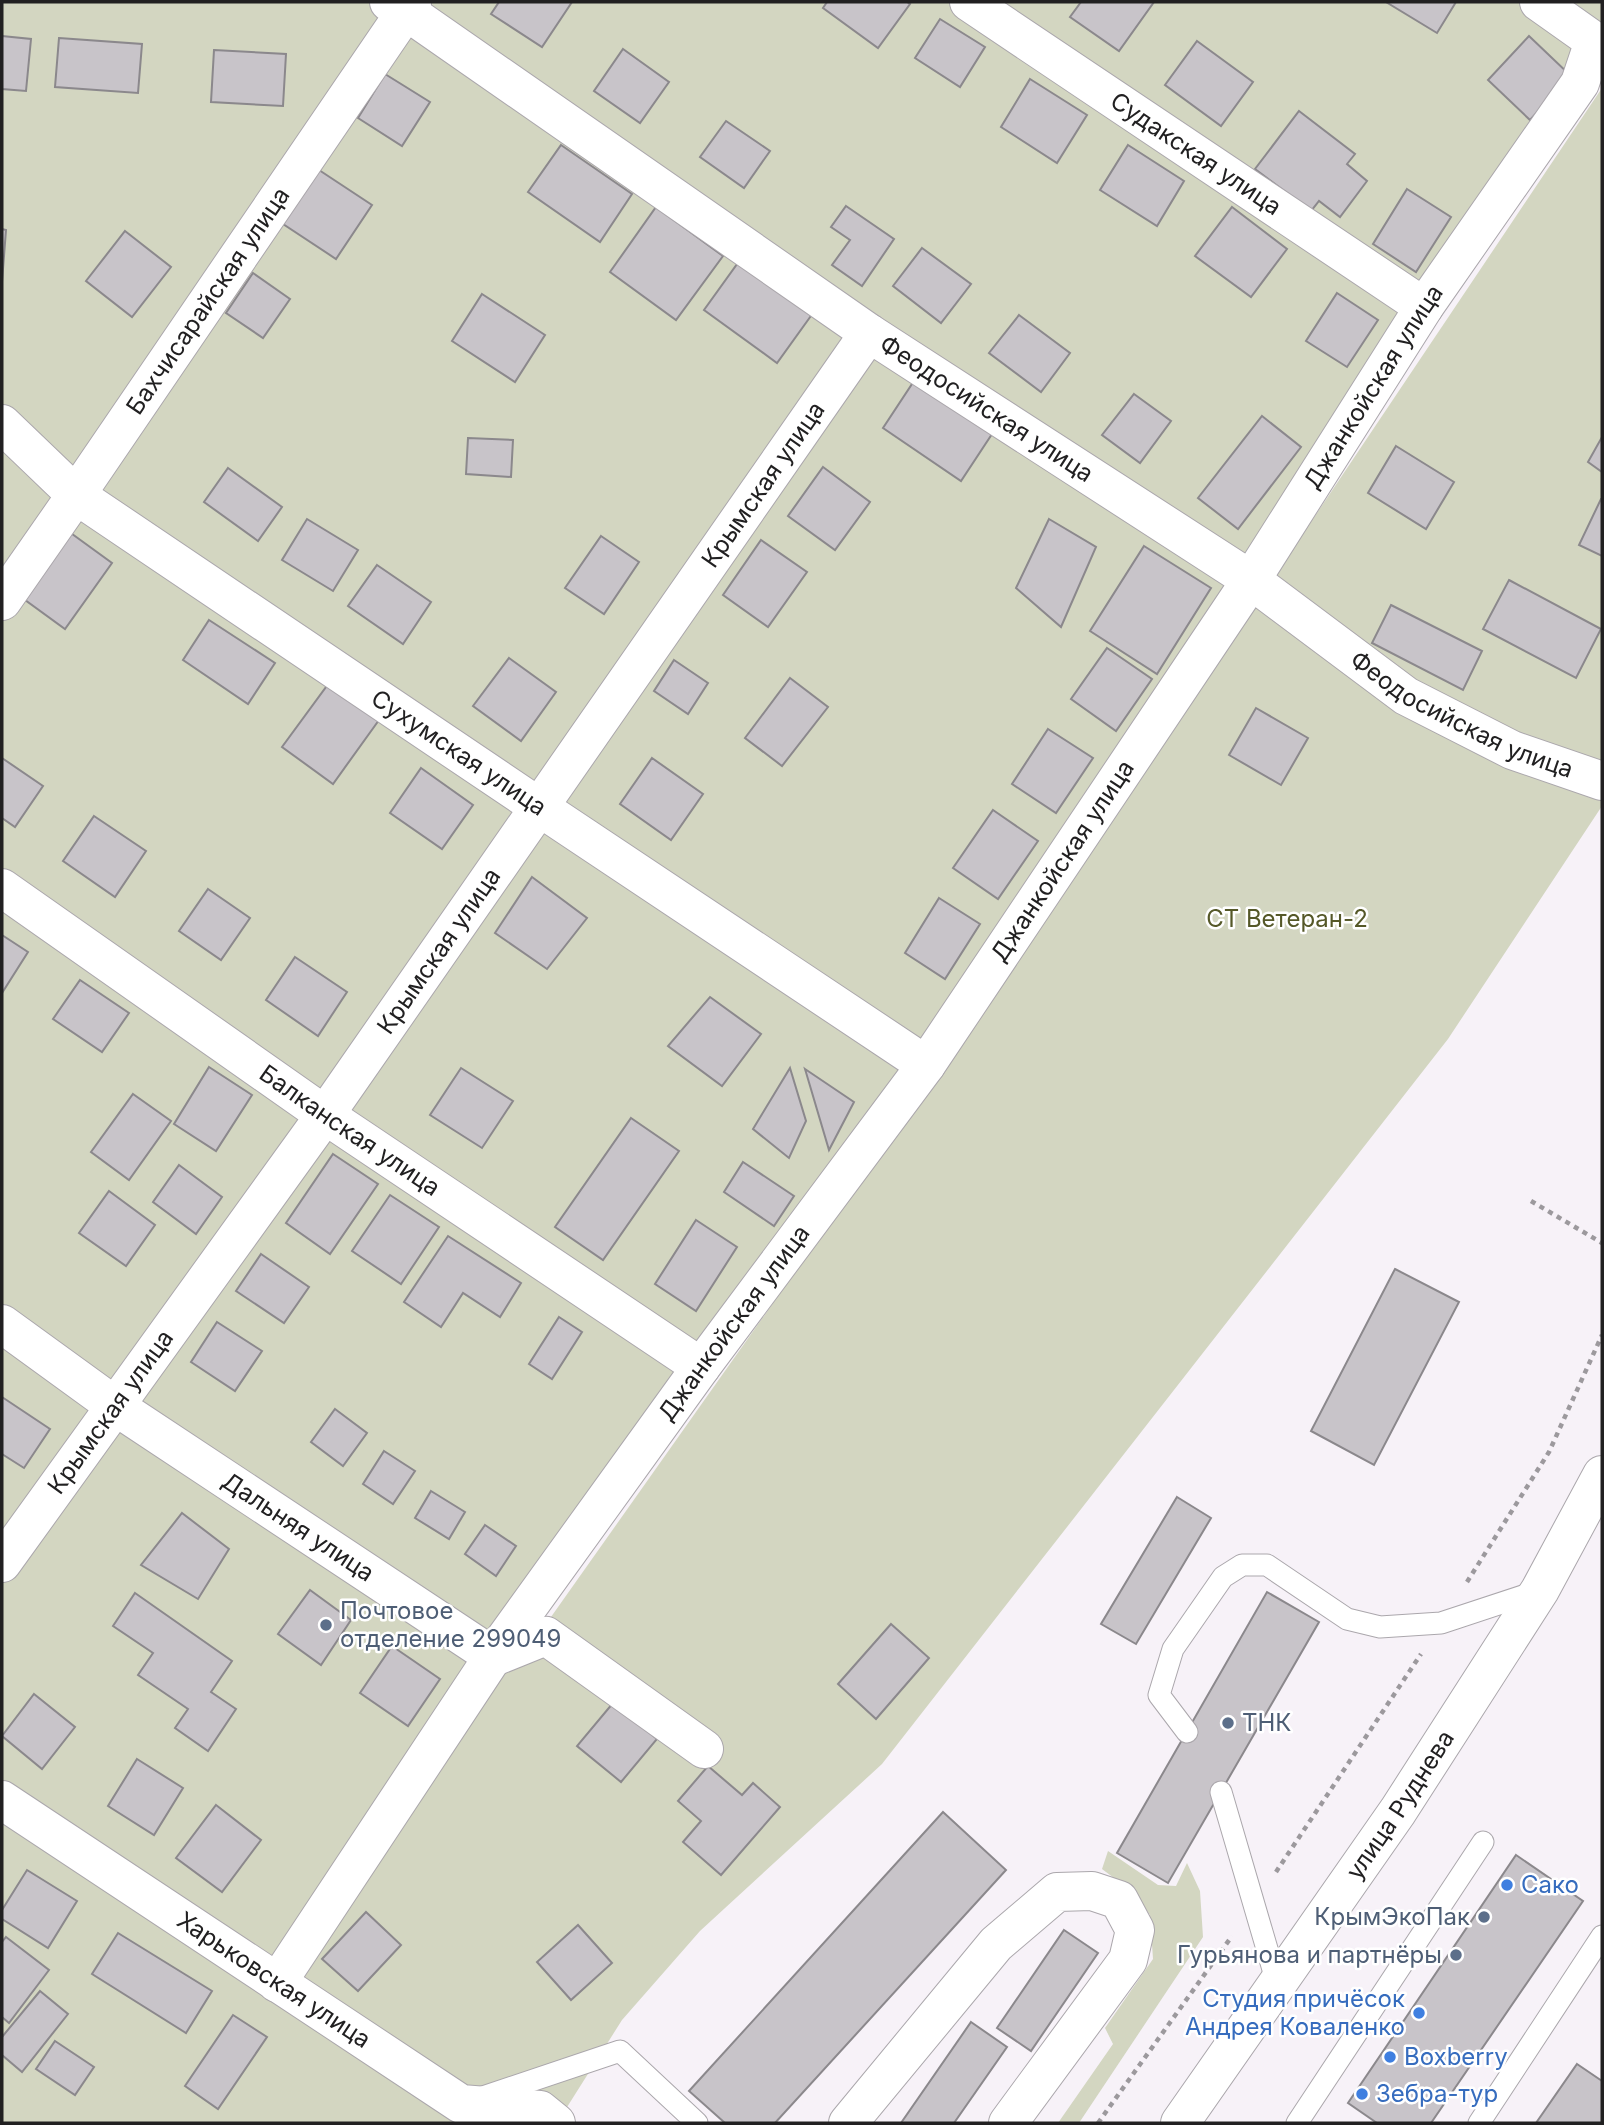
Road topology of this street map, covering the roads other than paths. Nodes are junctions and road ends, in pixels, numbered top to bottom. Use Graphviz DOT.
graph roads {
  1 [pos="970,2"];
  2 [pos="1539,2"];
  3 [pos="402,5"];
  4 [pos="1424,307"];
  5 [pos="869,333"];
  6 [pos="2,424"];
  7 [pos="76,495"];
  8 [pos="1251,580"];
  9 [pos="2,601"];
  10 [pos="1602,782"];
  11 [pos="539,807"];
  12 [pos="2,888"];
  13 [pos="926,1065"];
  14 [pos="325,1115"];
  15 [pos="2,1324"];
  16 [pos="701,1367"];
  17 [pos="115,1406"];
  18 [pos="1602,1475"];
  19 [pos="2,1563"];
  20 [pos="1540,1590"];
  21 [pos="494,1657"];
  22 [pos="1187,1732"];
  23 [pos="704,1749"];
  24 [pos="1221,1792"];
  25 [pos="2,1800"];
  26 [pos="1483,1842"];
  27 [pos="1602,1936"];
  28 [pos="277,1983"];
  29 [pos="1277,1983"];
  30 [pos="461,2104"];
  31 [pos="1189,2120"];
  32 [pos="556,2123"];
  33 [pos="696,2123"];
  34 [pos="848,2123"];
  35 [pos="1008,2123"];
  36 [pos="1297,2123"];
  37 [pos="1479,2123"];
  1 -- 4 [label="street, Судакская улица"];
  2 -- 4 [label="street, Джанкойская улица"];
  3 -- 5 [label="street, Феодосийская улица"];
  3 -- 7 [label="street, Бахчисарайская улица"];
  4 -- 8 [label="street, Джанкойская улица"];
  5 -- 8 [label="street, Феодосийская улица"];
  5 -- 11 [label="street, Крымская улица"];
  6 -- 7 [label="street, Сухумская улица"];
  7 -- 9 [label="street, Бахчисарайская улица"];
  7 -- 11 [label="street, Сухумская улица"];
  8 -- 10 [label="street, Феодосийская улица"];
  8 -- 13 [label="street, Джанкойская улица"];
  11 -- 13 [label="street, Сухумская улица"];
  11 -- 14 [label="street, Крымская улица"];
  12 -- 14 [label="street, Балканская улица"];
  13 -- 16 [label="street, Джанкойская улица"];
  14 -- 16 [label="street, Балканская улица"];
  14 -- 17 [label="street, Крымская улица"];
  15 -- 17 [label="street, Дальняя улица"];
  16 -- 21 [label="street, Джанкойская улица"];
  17 -- 19 [label="street, Крымская улица"];
  17 -- 21 [label="street, Дальняя улица"];
  18 -- 20 [label="street, улица Руднева"];
  20 -- 22 [label="lane"];
  20 -- 29 [label="street, улица Руднева"];
  21 -- 23 [label="street"];
  21 -- 28 [label="street, Джанкойская улица"];
  24 -- 29 [label="lane"];
  25 -- 28 [label="street, Харьковская улица"];
  26 -- 36 [label="lane"];
  27 -- 37 [label="lane"];
  28 -- 30 [label="street, Харьковская улица"];
  29 -- 31 [label="street, улица Руднева"];
  30 -- 32 [label="street, Харьковская улица"];
  30 -- 33 [label="lane"];
  34 -- 35 [label="street"];
}
